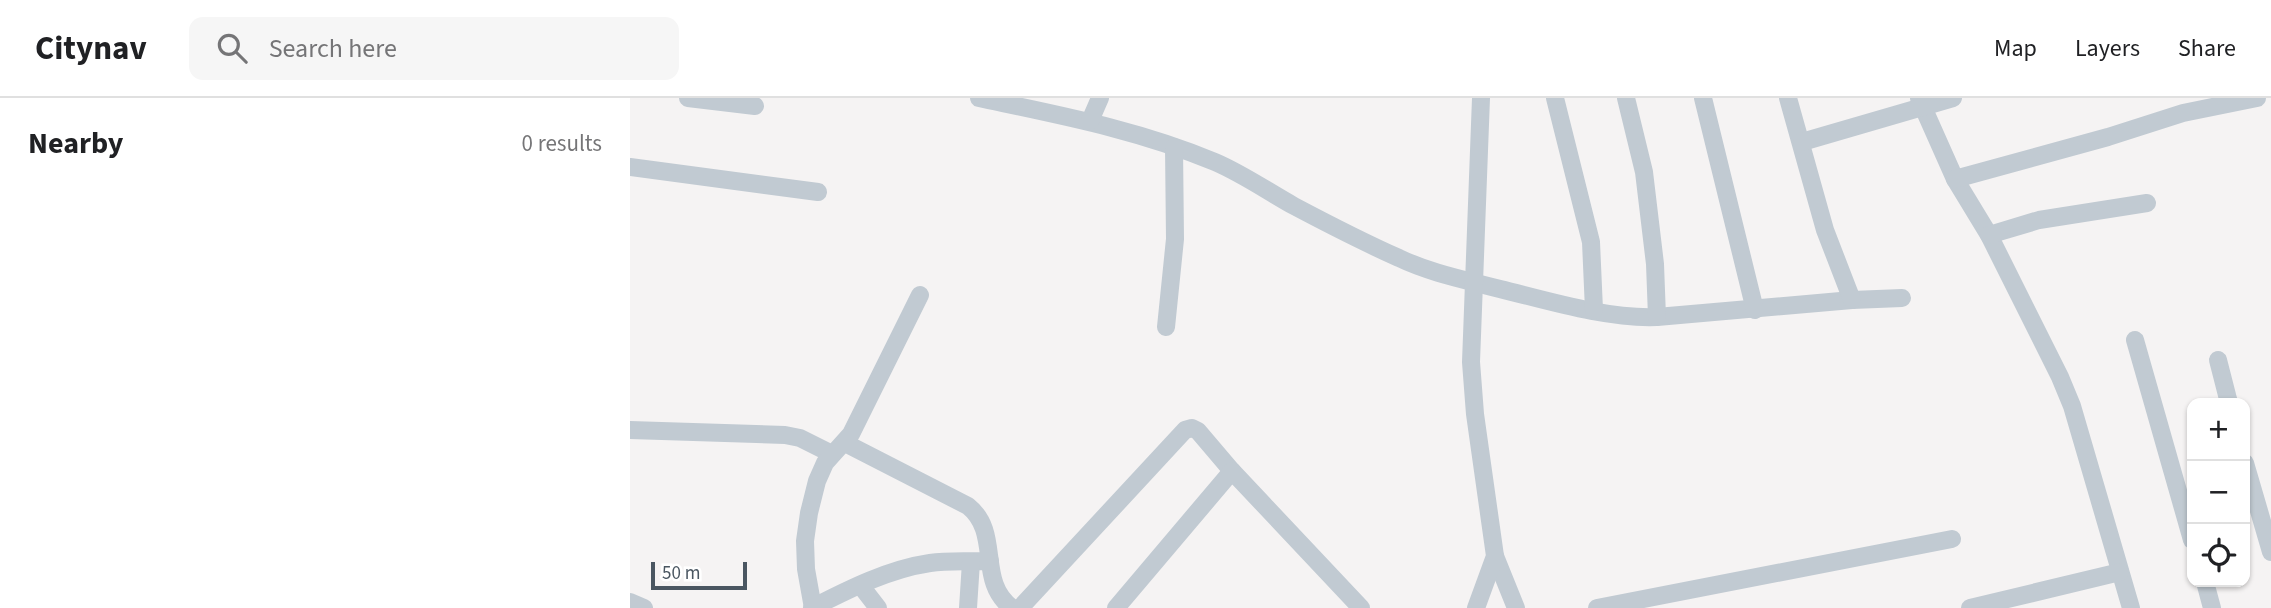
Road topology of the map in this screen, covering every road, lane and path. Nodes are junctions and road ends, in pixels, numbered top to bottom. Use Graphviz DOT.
graph roads {
  1 [pos="688,98"];
  2 [pos="979,98"];
  3 [pos="1100,98"];
  4 [pos="1482,98"];
  5 [pos="1555,98"];
  6 [pos="1626,98"];
  7 [pos="1703,98"];
  8 [pos="1788,98"];
  9 [pos="1953,98"];
  10 [pos="2257,98"];
  11 [pos="1920,103"];
  12 [pos="755,106"];
  13 [pos="1090,121"];
  14 [pos="1802,142"];
  15 [pos="1174,147"];
  16 [pos="630,167"];
  17 [pos="1955,180"];
  18 [pos="818,192"];
  19 [pos="2147,203"];
  20 [pos="1989,235"];
  21 [pos="1475,282"];
  22 [pos="920,295"];
  23 [pos="1902,298"];
  24 [pos="1852,300"];
  25 [pos="1594,310"];
  26 [pos="1755,310"];
  27 [pos="1657,317"];
  28 [pos="1166,327"];
  29 [pos="2136,340"];
  30 [pos="2218,360"];
  31 [pos="2228,398"];
  32 [pos="630,430"];
  33 [pos="838,448"];
  34 [pos="1232,471"];
  35 [pos="2250,482"];
  36 [pos="2188,524"];
  37 [pos="1952,539"];
  38 [pos="2271,552"];
  39 [pos="1495,556"];
  40 [pos="990,561"];
  41 [pos="971,562"];
  42 [pos="2120,572"];
  43 [pos="861,586"];
  44 [pos="2206,587"];
  45 [pos="630,602"];
  46 [pos="1353,605"];
  47 [pos="644,608"];
  48 [pos="813,608"];
  49 [pos="878,608"];
  50 [pos="968,608"];
  51 [pos="1012,608"];
  52 [pos="1020,608"];
  53 [pos="1116,608"];
  54 [pos="1476,608"];
  55 [pos="1516,608"];
  56 [pos="1597,608"];
  57 [pos="1970,608"];
  58 [pos="2131,608"];
  59 [pos="2212,608"];
  1 -- 12 [label="street"];
  2 -- 13 [label="street"];
  3 -- 13 [label="street"];
  4 -- 21 [label="street"];
  5 -- 25 [label="street"];
  6 -- 27 [label="street"];
  7 -- 26 [label="street"];
  8 -- 14 [label="street"];
  9 -- 11 [label="street"];
  10 -- 17 [label="street"];
  11 -- 14 [label="street"];
  11 -- 17 [label="street"];
  13 -- 15 [label="street"];
  14 -- 24 [label="street"];
  15 -- 21 [label="street"];
  15 -- 28 [label="street"];
  16 -- 18 [label="street"];
  17 -- 20 [label="street"];
  19 -- 20 [label="street"];
  20 -- 42 [label="street"];
  21 -- 25 [label="street"];
  21 -- 39 [label="street"];
  22 -- 33 [label="street"];
  23 -- 24 [label="street"];
  24 -- 26 [label="street"];
  25 -- 27 [label="street"];
  26 -- 27 [label="street"];
  29 -- 36 [label="street"];
  30 -- 31 [label="street"];
  32 -- 33 [label="street"];
  33 -- 40 [label="street"];
  33 -- 48 [label="street"];
  34 -- 46 [label="street"];
  34 -- 52 [label="street"];
  34 -- 53 [label="street"];
  35 -- 38 [label="street"];
  37 -- 56 [label="street"];
  39 -- 54 [label="street"];
  39 -- 55 [label="street"];
  40 -- 41 [label="street"];
  40 -- 51 [label="street"];
  41 -- 43 [label="street"];
  41 -- 50 [label="street"];
  42 -- 57 [label="street"];
  42 -- 58 [label="street"];
  43 -- 48 [label="street"];
  43 -- 49 [label="street"];
  44 -- 59 [label="street"];
  45 -- 47 [label="street"];
}
